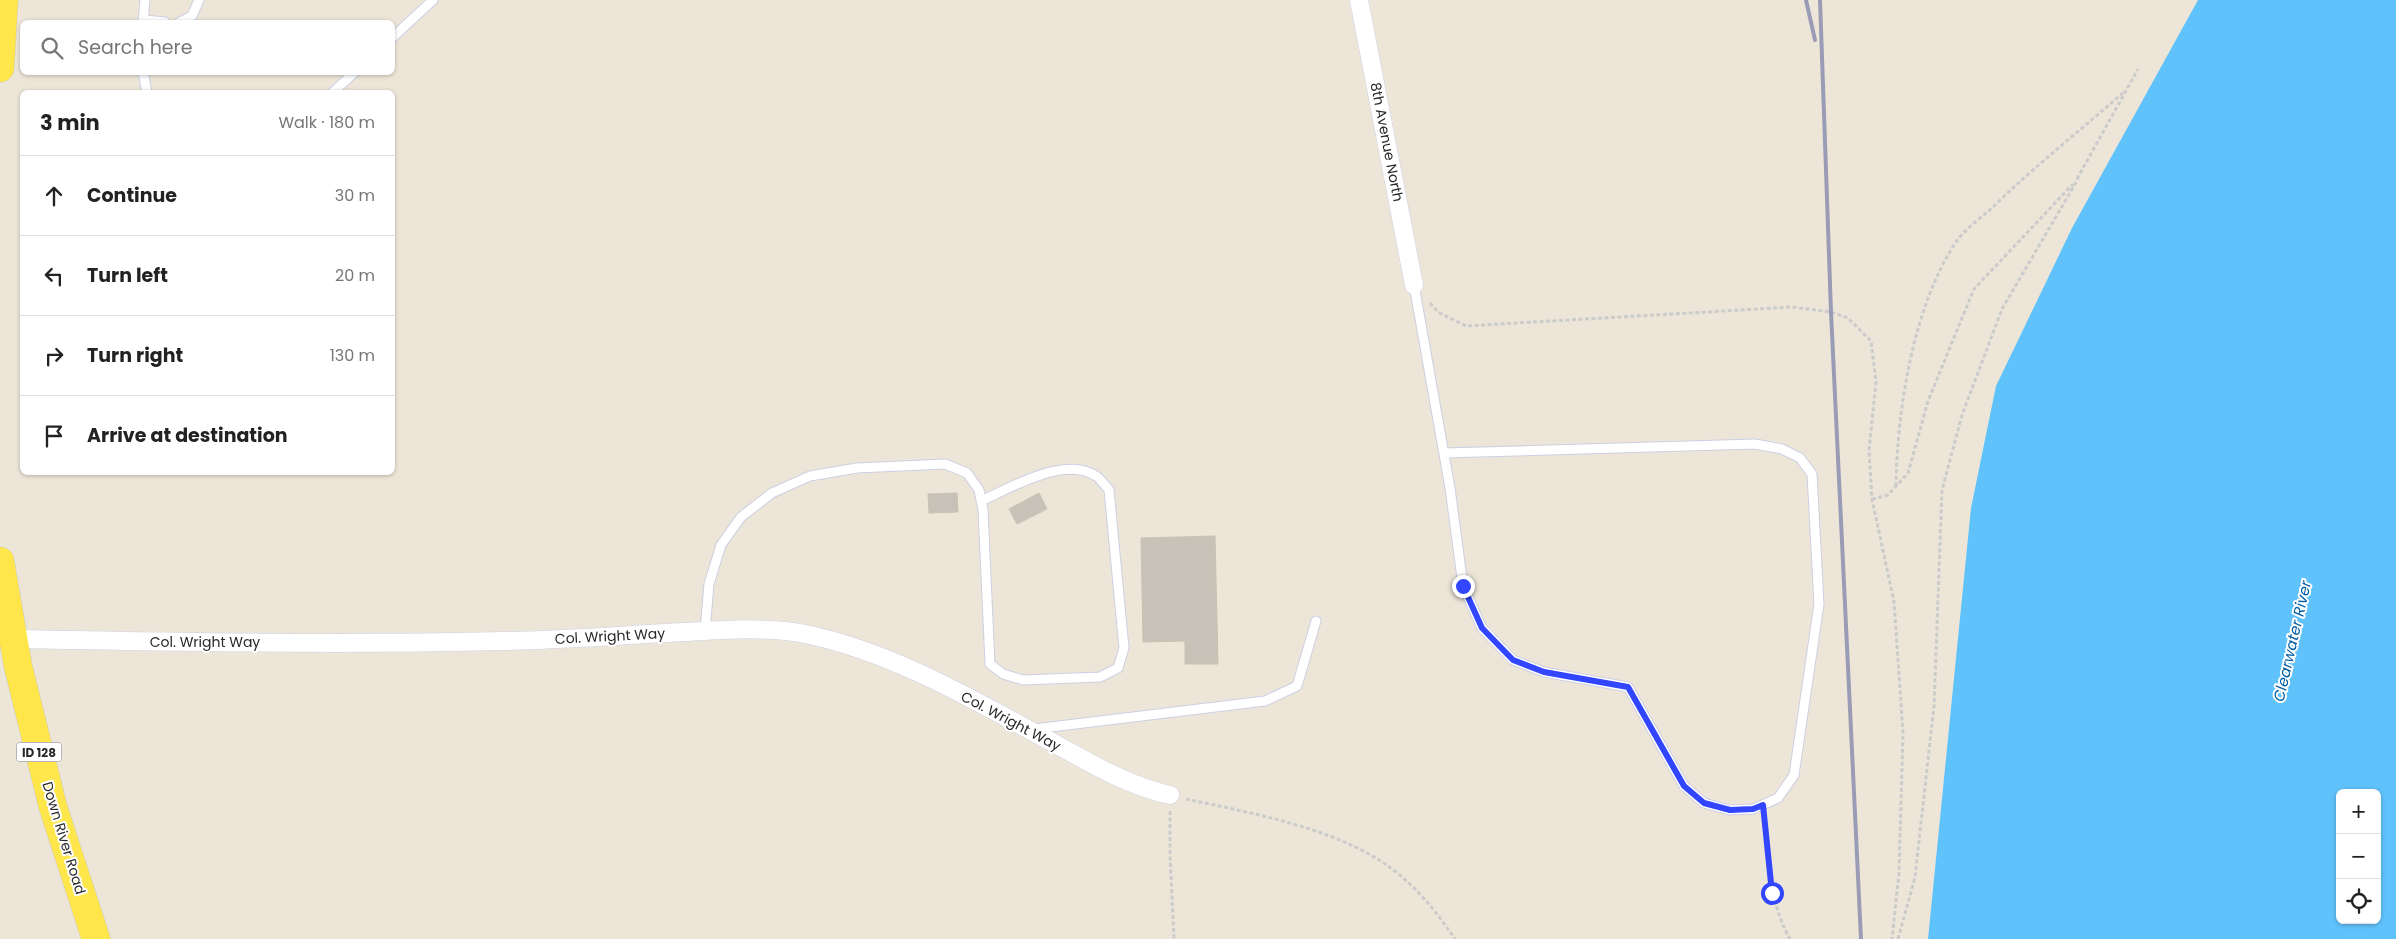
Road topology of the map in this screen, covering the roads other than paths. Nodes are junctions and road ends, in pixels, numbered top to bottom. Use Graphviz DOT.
graph roads {
  1 [pos="4,0"];
  2 [pos="145,0"];
  3 [pos="200,0"];
  4 [pos="433,0"];
  5 [pos="1359,0"];
  6 [pos="143,20"];
  7 [pos="184,20"];
  8 [pos="395,35"];
  9 [pos="0,68"];
  10 [pos="144,75"];
  11 [pos="352,75"];
  12 [pos="147,90"];
  13 [pos="335,90"];
  14 [pos="1414,285"];
  15 [pos="1444,453"];
  16 [pos="981,501"];
  17 [pos="0,561"];
  18 [pos="1316,621"];
  19 [pos="705,631"];
  20 [pos="13,639"];
  21 [pos="1028,730"];
  22 [pos="1170,795"];
  23 [pos="96,939"];
  1 -- 9 [label="main road"];
  2 -- 6 [label="lane"];
  3 -- 7 [label="lane"];
  4 -- 8 [label="lane"];
  5 -- 14 [label="street, 8th Avenue North"];
  10 -- 12 [label="lane"];
  11 -- 13 [label="lane"];
  14 -- 15 [label="lane"];
  15 -- 15 [label="lane"];
  16 -- 16 [label="lane"];
  16 -- 19 [label="lane"];
  17 -- 20 [label="main road, Down River Road / ID 128"];
  18 -- 21 [label="lane"];
  19 -- 20 [label="street, Col. Wright Way"];
  19 -- 21 [label="street, Col. Wright Way"];
  20 -- 23 [label="main road, Down River Road / ID 128"];
  21 -- 22 [label="street, Col. Wright Way"];
}
